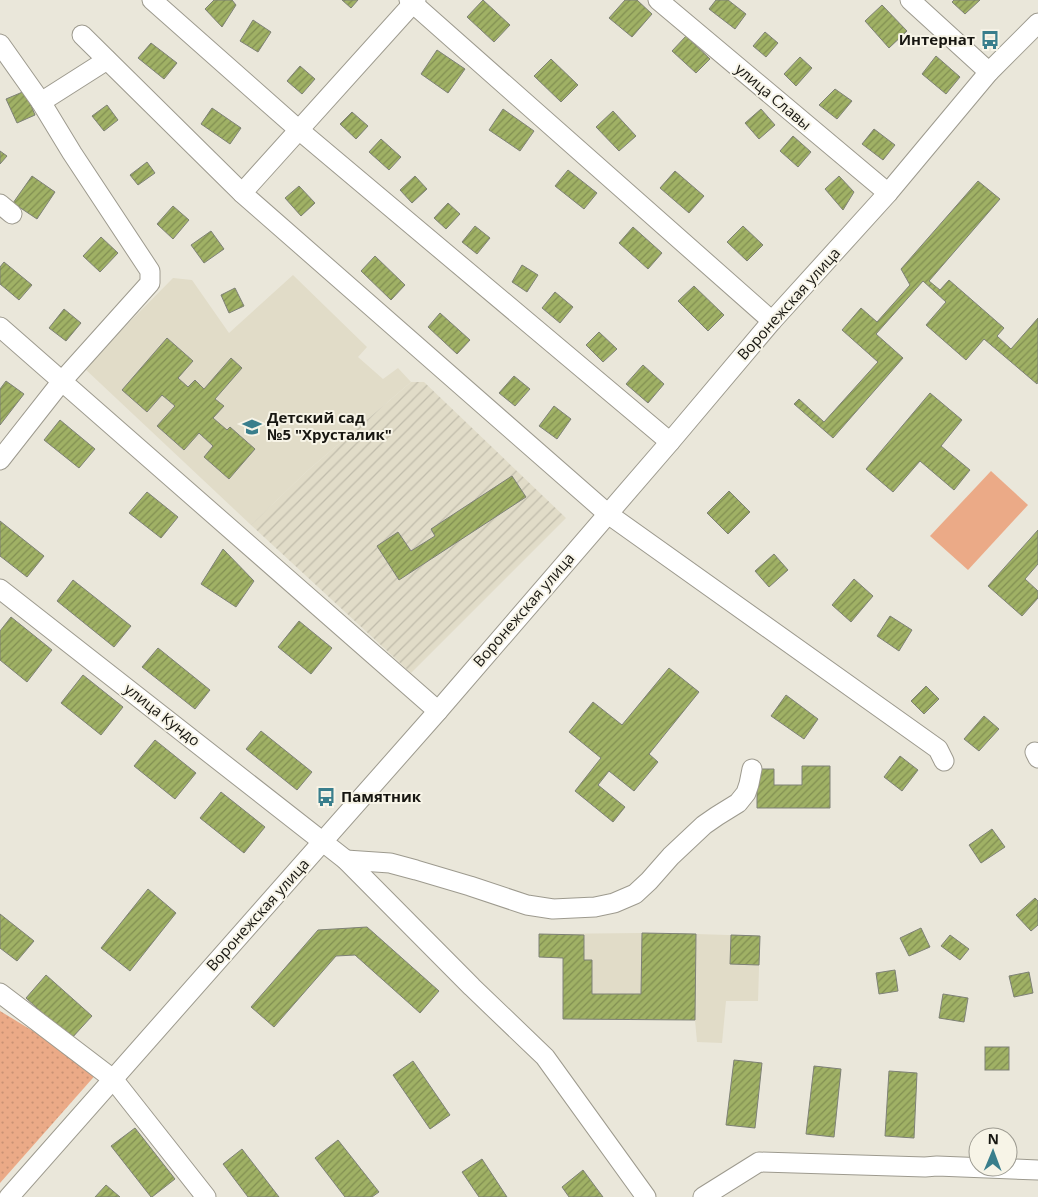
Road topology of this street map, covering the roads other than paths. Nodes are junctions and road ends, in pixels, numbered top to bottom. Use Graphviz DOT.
graph roads {
  1 [pos="152,0"];
  2 [pos="658,0"];
  3 [pos="910,0"];
  4 [pos="413,1"];
  5 [pos="1038,23"];
  6 [pos="82,35"];
  7 [pos="0,44"];
  8 [pos="107,60"];
  9 [pos="989,72"];
  10 [pos="41,102"];
  11 [pos="299,130"];
  12 [pos="242,193"];
  13 [pos="888,193"];
  14 [pos="772,321"];
  15 [pos="0,327"];
  16 [pos="62,380"];
  17 [pos="670,442"];
  18 [pos="0,460"];
  19 [pos="608,514"];
  20 [pos="0,589"];
  21 [pos="438,711"];
  22 [pos="944,761"];
  23 [pos="752,769"];
  24 [pos="323,842"];
  25 [pos="346,860"];
  26 [pos="0,993"];
  27 [pos="113,1079"];
  28 [pos="1038,1170"];
  29 [pos="9,1197"];
  30 [pos="206,1197"];
  31 [pos="646,1197"];
  32 [pos="703,1197"];
  1 -- 11 [label="street"];
  2 -- 13 [label="street, улица Славы"];
  3 -- 9 [label="street"];
  4 -- 11 [label="street"];
  4 -- 14 [label="street"];
  5 -- 9 [label="street, Воронежская улица"];
  6 -- 8 [label="street"];
  7 -- 10 [label="street"];
  8 -- 10 [label="street"];
  8 -- 12 [label="street"];
  9 -- 13 [label="street, Воронежская улица"];
  10 -- 16 [label="street"];
  11 -- 12 [label="street"];
  11 -- 17 [label="street"];
  12 -- 19 [label="street"];
  13 -- 14 [label="street, Воронежская улица"];
  14 -- 17 [label="street, Воронежская улица"];
  15 -- 16 [label="street"];
  16 -- 18 [label="street"];
  16 -- 21 [label="street"];
  17 -- 19 [label="street, Воронежская улица"];
  19 -- 21 [label="street, Воронежская улица"];
  19 -- 22 [label="street"];
  20 -- 24 [label="street, улица Кундо"];
  21 -- 24 [label="street, Воронежская улица"];
  23 -- 25 [label="street"];
  24 -- 25 [label="street, улица Кундо"];
  24 -- 27 [label="street, Воронежская улица"];
  25 -- 31 [label="street, улица Кундо"];
  26 -- 27 [label="street"];
  27 -- 29 [label="street, Воронежская улица"];
  27 -- 30 [label="street"];
  28 -- 32 [label="street"];
}
